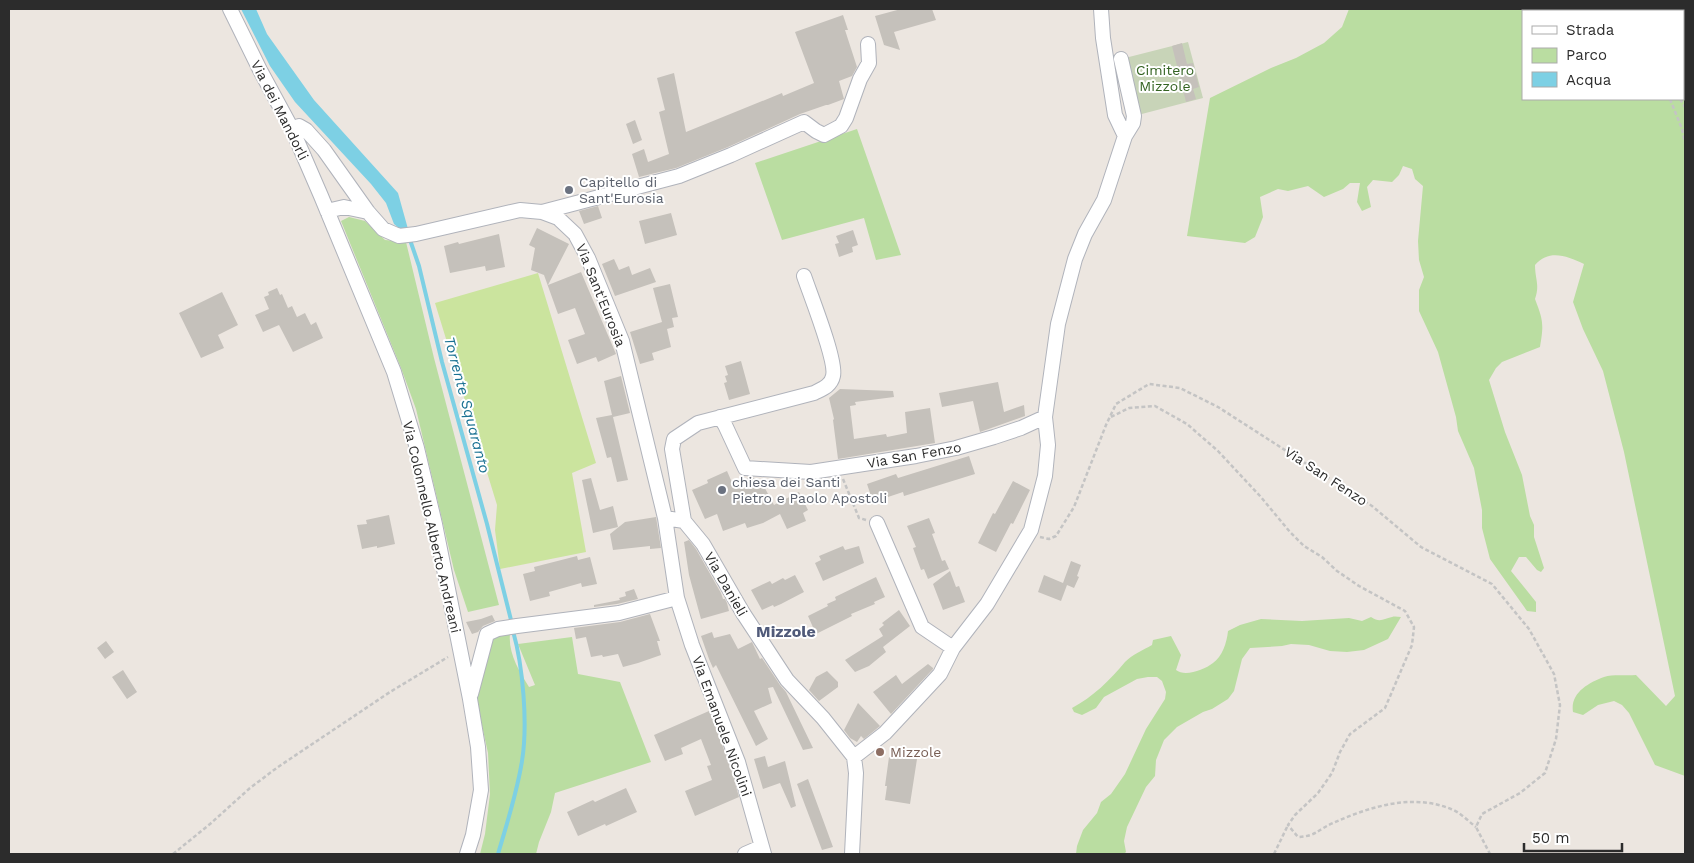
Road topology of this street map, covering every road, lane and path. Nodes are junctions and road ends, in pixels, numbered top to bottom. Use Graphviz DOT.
graph roads {
  1 [pos="230,9"];
  2 [pos="1101,9"];
  3 [pos="868,44"];
  4 [pos="1120,59"];
  5 [pos="1670,100"];
  6 [pos="292,129"];
  7 [pos="1124,136"];
  8 [pos="1685,143"];
  9 [pos="328,212"];
  10 [pos="368,212"];
  11 [pos="542,212"];
  12 [pos="804,276"];
  13 [pos="720,417"];
  14 [pos="1046,417"];
  15 [pos="1110,417"];
  16 [pos="839,468"];
  17 [pos="664,518"];
  18 [pos="858,518"];
  19 [pos="684,521"];
  20 [pos="877,523"];
  21 [pos="1031,530"];
  22 [pos="677,598"];
  23 [pos="953,648"];
  24 [pos="460,650"];
  25 [pos="470,699"];
  26 [pos="854,757"];
  27 [pos="1288,825"];
  28 [pos="1476,827"];
  29 [pos="763,851"];
  30 [pos="173,854"];
  31 [pos="468,854"];
  32 [pos="745,854"];
  33 [pos="852,854"];
  34 [pos="1274,854"];
  35 [pos="1490,854"];
  1 -- 6 [label="street, Via dei Mandorli"];
  2 -- 7 [label="street"];
  3 -- 11 [label="street"];
  4 -- 7 [label="street"];
  5 -- 8 [label="path"];
  6 -- 9 [label="street, Via dei Mandorli"];
  6 -- 10 [label="street, Via Sant'Eurosia"];
  7 -- 14 [label="street"];
  9 -- 10 [label="street"];
  9 -- 24 [label="street, Via Colonnello Alberto Andreani"];
  10 -- 11 [label="street, Via Sant'Eurosia"];
  11 -- 17 [label="street, Via Sant'Eurosia"];
  12 -- 13 [label="street"];
  13 -- 16 [label="street, Via San Fenzo"];
  13 -- 19 [label="street"];
  14 -- 16 [label="street, Via San Fenzo"];
  14 -- 21 [label="street"];
  15 -- 21 [label="path, Via San Fenzo"];
  15 -- 27 [label="path"];
  15 -- 28 [label="path, Via San Fenzo"];
  16 -- 18 [label="path"];
  17 -- 19 [label="street"];
  17 -- 22 [label="street, Via Emanuele Nicolini"];
  19 -- 26 [label="street, Via Danieli"];
  20 -- 23 [label="street"];
  21 -- 23 [label="street"];
  22 -- 25 [label="street"];
  22 -- 29 [label="street, Via Emanuele Nicolini"];
  23 -- 26 [label="street"];
  24 -- 25 [label="street, Via Colonnello Alberto Andreani"];
  24 -- 30 [label="path"];
  25 -- 31 [label="street, Via Colonnello Alberto Andreani"];
  26 -- 33 [label="street"];
  27 -- 28 [label="path"];
  27 -- 34 [label="path"];
  28 -- 35 [label="path"];
  29 -- 32 [label="street"];
}
